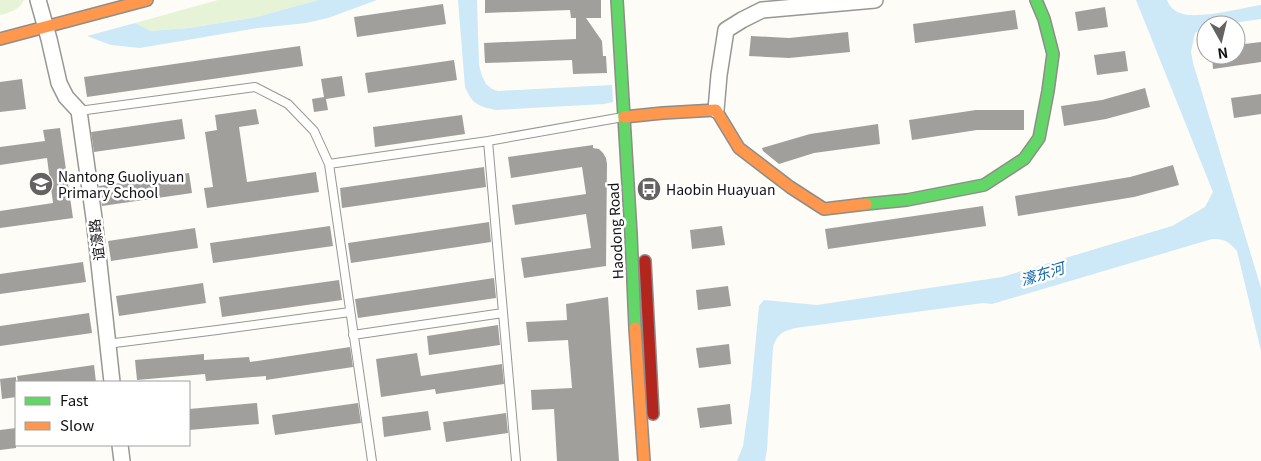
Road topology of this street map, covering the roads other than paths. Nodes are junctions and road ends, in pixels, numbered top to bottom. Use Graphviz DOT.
graph roads {
  1 [pos="38,0"];
  2 [pos="104,0"];
  3 [pos="147,0"];
  4 [pos="617,0"];
  5 [pos="876,0"];
  6 [pos="1036,0"];
  7 [pos="44,22"];
  8 [pos="0,28"];
  9 [pos="0,39"];
  10 [pos="716,110"];
  11 [pos="79,111"];
  12 [pos="624,117"];
  13 [pos="488,141"];
  14 [pos="329,164"];
  15 [pos="645,254"];
  16 [pos="350,312"];
  17 [pos="503,313"];
  18 [pos="353,335"];
  19 [pos="107,344"];
  20 [pos="112,381"];
  21 [pos="654,428"];
  22 [pos="120,446"];
  23 [pos="122,461"];
  24 [pos="372,461"];
  25 [pos="516,461"];
  26 [pos="644,461"];
  1 -- 7 [label="street"];
  2 -- 7 [label="street"];
  3 -- 7 [label="street"];
  4 -- 12 [label="street, Haodong Road"];
  5 -- 10 [label="street"];
  6 -- 10 [label="street"];
  7 -- 8 [label="street"];
  7 -- 9 [label="street"];
  7 -- 11 [label="street"];
  10 -- 12 [label="street"];
  11 -- 14 [label="lane"];
  11 -- 19 [label="street, 谊濠路"];
  12 -- 13 [label="lane"];
  12 -- 26 [label="street, Haodong Road"];
  13 -- 14 [label="lane"];
  13 -- 17 [label="lane"];
  14 -- 16 [label="lane"];
  15 -- 21 [label="street, Haodong Road"];
  16 -- 18 [label="lane"];
  16 -- 19 [label="lane"];
  17 -- 18 [label="lane"];
  17 -- 25 [label="lane"];
  18 -- 24 [label="lane"];
  19 -- 20 [label="street, 谊濠路"];
  22 -- 23 [label="street"];
}
